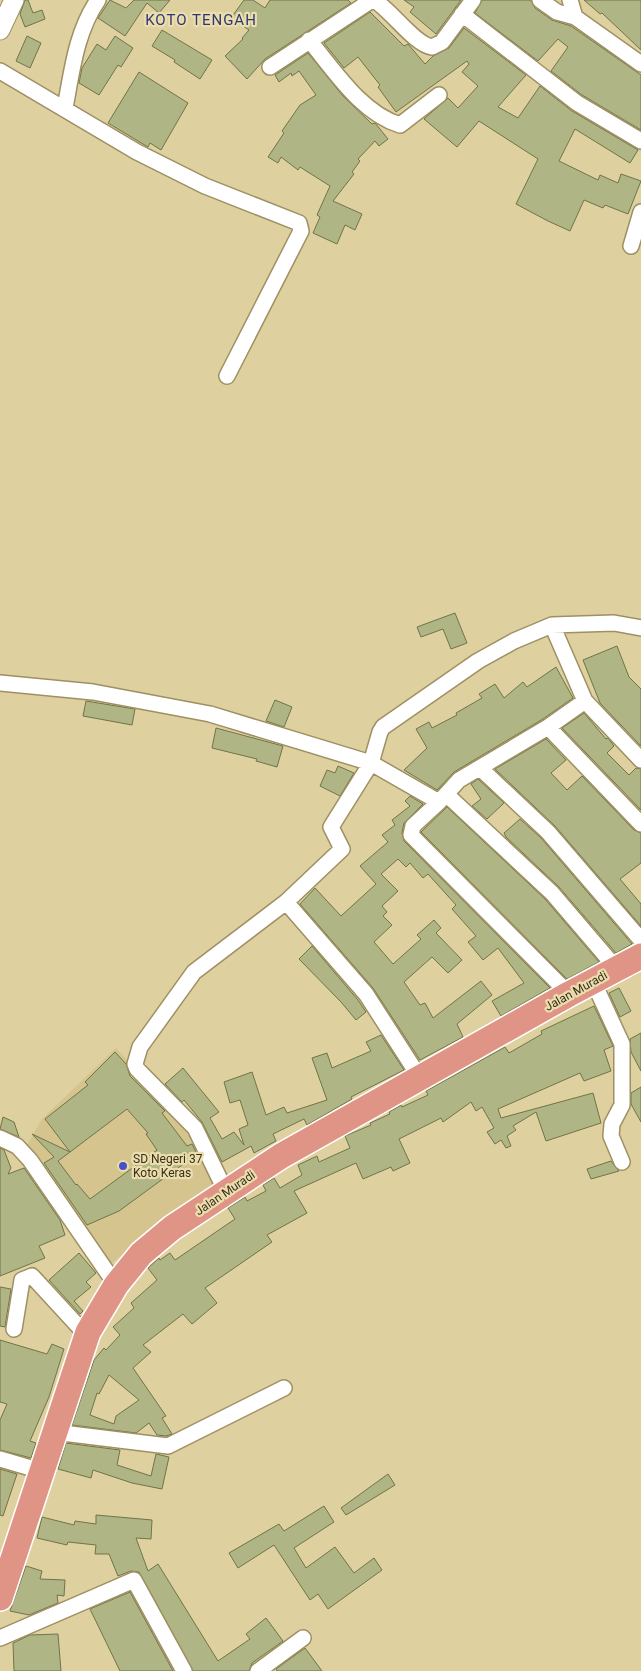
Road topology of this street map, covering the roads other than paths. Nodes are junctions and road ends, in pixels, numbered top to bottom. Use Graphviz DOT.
graph roads {
  1 [pos="14,0"];
  2 [pos="98,0"];
  3 [pos="372,0"];
  4 [pos="474,0"];
  5 [pos="540,0"];
  6 [pos="570,0"];
  7 [pos="462,14"];
  8 [pos="575,17"];
  9 [pos="0,30"];
  10 [pos="309,40"];
  11 [pos="641,64"];
  12 [pos="270,67"];
  13 [pos="0,71"];
  14 [pos="439,95"];
  15 [pos="65,108"];
  16 [pos="641,141"];
  17 [pos="641,212"];
  18 [pos="631,246"];
  19 [pos="227,376"];
  20 [pos="552,625"];
  21 [pos="641,628"];
  22 [pos="0,683"];
  23 [pos="585,702"];
  24 [pos="548,727"];
  25 [pos="641,760"];
  26 [pos="371,763"];
  27 [pos="480,768"];
  28 [pos="443,798"];
  29 [pos="641,824"];
  30 [pos="286,902"];
  31 [pos="641,940"];
  32 [pos="641,956"];
  33 [pos="616,968"];
  34 [pos="593,981"];
  35 [pos="569,994"];
  36 [pos="420,1078"];
  37 [pos="0,1138"];
  38 [pos="622,1162"];
  39 [pos="226,1192"];
  40 [pos="116,1285"];
  41 [pos="14,1329"];
  42 [pos="88,1332"];
  43 [pos="284,1388"];
  44 [pos="54,1432"];
  45 [pos="0,1459"];
  46 [pos="41,1471"];
  47 [pos="6,1559"];
  48 [pos="0,1598"];
  49 [pos="0,1638"];
  50 [pos="303,1638"];
  51 [pos="184,1671"];
  52 [pos="258,1671"];
  1 -- 9 [label="street"];
  2 -- 15 [label="street"];
  3 -- 7 [label="street"];
  3 -- 10 [label="street"];
  4 -- 7 [label="street"];
  5 -- 8 [label="street"];
  6 -- 8 [label="street"];
  7 -- 16 [label="street"];
  8 -- 11 [label="street"];
  10 -- 12 [label="street"];
  10 -- 14 [label="street"];
  13 -- 15 [label="street"];
  15 -- 19 [label="street"];
  17 -- 18 [label="street"];
  20 -- 21 [label="street"];
  20 -- 23 [label="street"];
  20 -- 26 [label="street"];
  22 -- 26 [label="street"];
  23 -- 24 [label="street"];
  23 -- 25 [label="street"];
  24 -- 27 [label="street"];
  24 -- 29 [label="street"];
  26 -- 28 [label="street"];
  26 -- 30 [label="street"];
  27 -- 28 [label="street"];
  27 -- 31 [label="street"];
  28 -- 33 [label="street"];
  28 -- 35 [label="street"];
  30 -- 36 [label="street"];
  30 -- 39 [label="street"];
  32 -- 33 [label="highway, Jalan Muradi"];
  33 -- 34 [label="highway, Jalan Muradi"];
  34 -- 35 [label="highway, Jalan Muradi"];
  34 -- 38 [label="street"];
  35 -- 36 [label="highway, Jalan Muradi"];
  36 -- 39 [label="highway, Jalan Muradi"];
  37 -- 40 [label="street"];
  39 -- 40 [label="highway, Jalan Muradi"];
  40 -- 42 [label="highway, Jalan Muradi"];
  41 -- 42 [label="street"];
  42 -- 44 [label="highway, Jalan Muradi"];
  43 -- 44 [label="street"];
  44 -- 46 [label="highway, Jalan Muradi"];
  45 -- 46 [label="street"];
  46 -- 47 [label="highway, Jalan Muradi"];
  47 -- 48 [label="highway, Jalan Muradi"];
  49 -- 51 [label="street"];
  50 -- 52 [label="street"];
}
